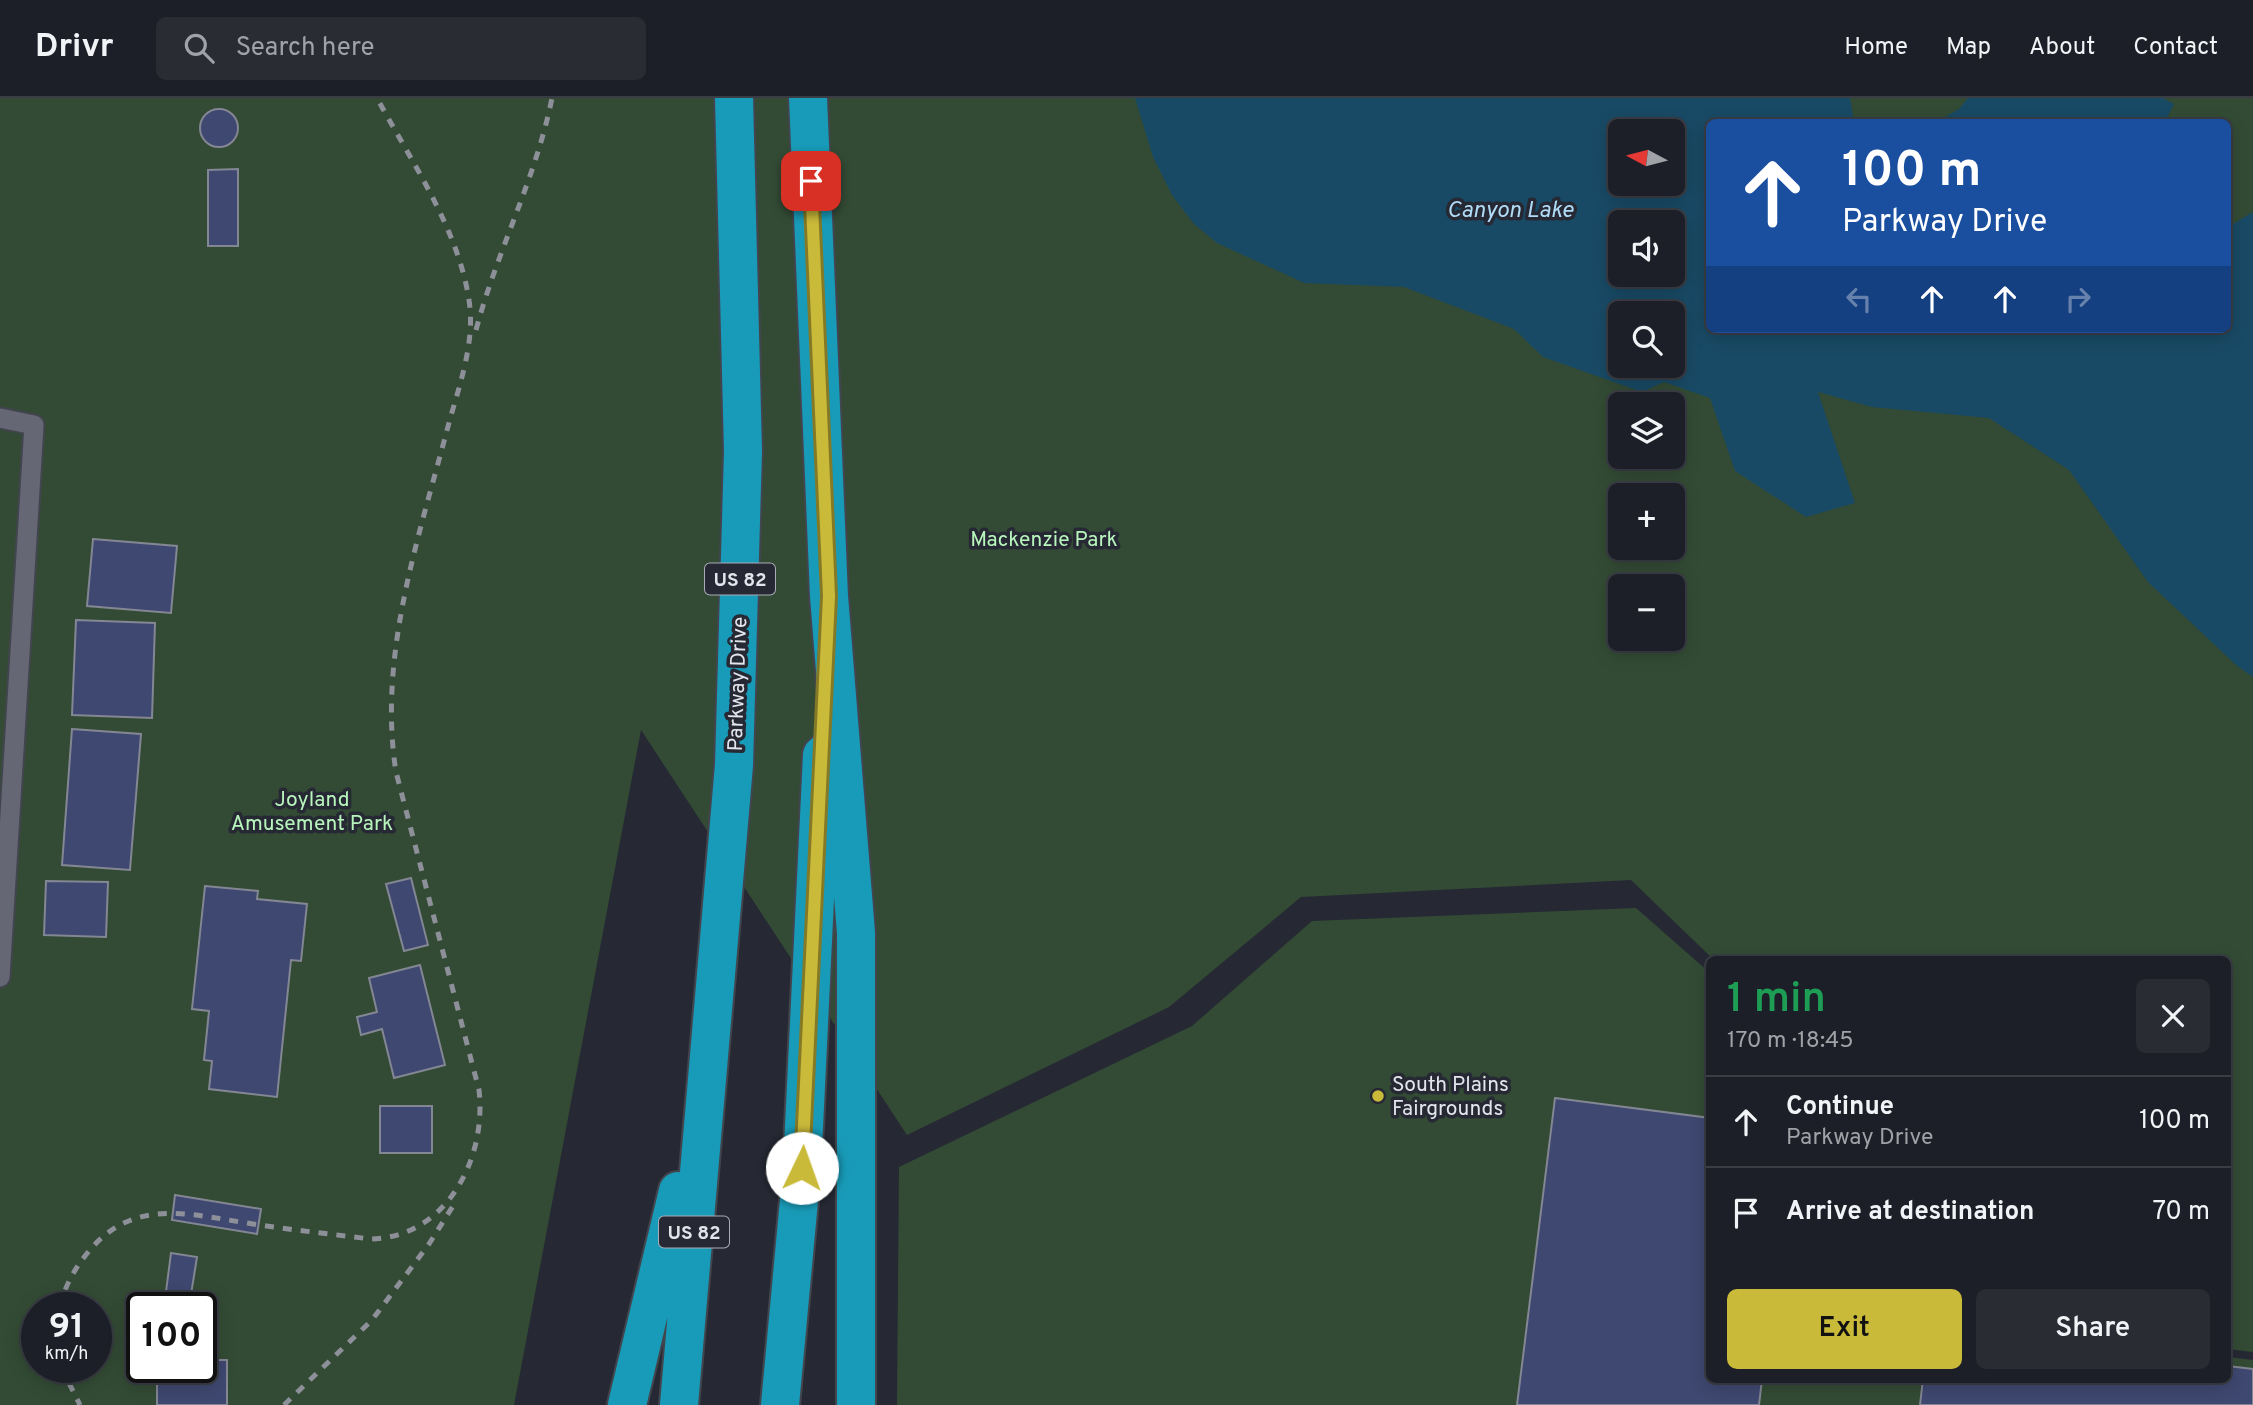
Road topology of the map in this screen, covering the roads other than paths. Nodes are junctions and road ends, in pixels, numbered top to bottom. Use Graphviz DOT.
graph roads {
  1 [pos="734,98"];
  2 [pos="808,98"];
  3 [pos="0,418"];
  4 [pos="829,596"];
  5 [pos="0,977"];
  6 [pos="709,1060"];
  7 [pos="627,1405"];
  8 [pos="679,1405"];
  9 [pos="780,1405"];
  10 [pos="856,1405"];
  1 -- 6 [label="highway, Parkway Drive / US 82"];
  2 -- 4 [label="highway"];
  3 -- 5 [label="lane"];
  4 -- 9 [label="highway"];
  4 -- 10 [label="highway"];
  6 -- 7 [label="highway"];
  6 -- 8 [label="highway, US 82"];
}
